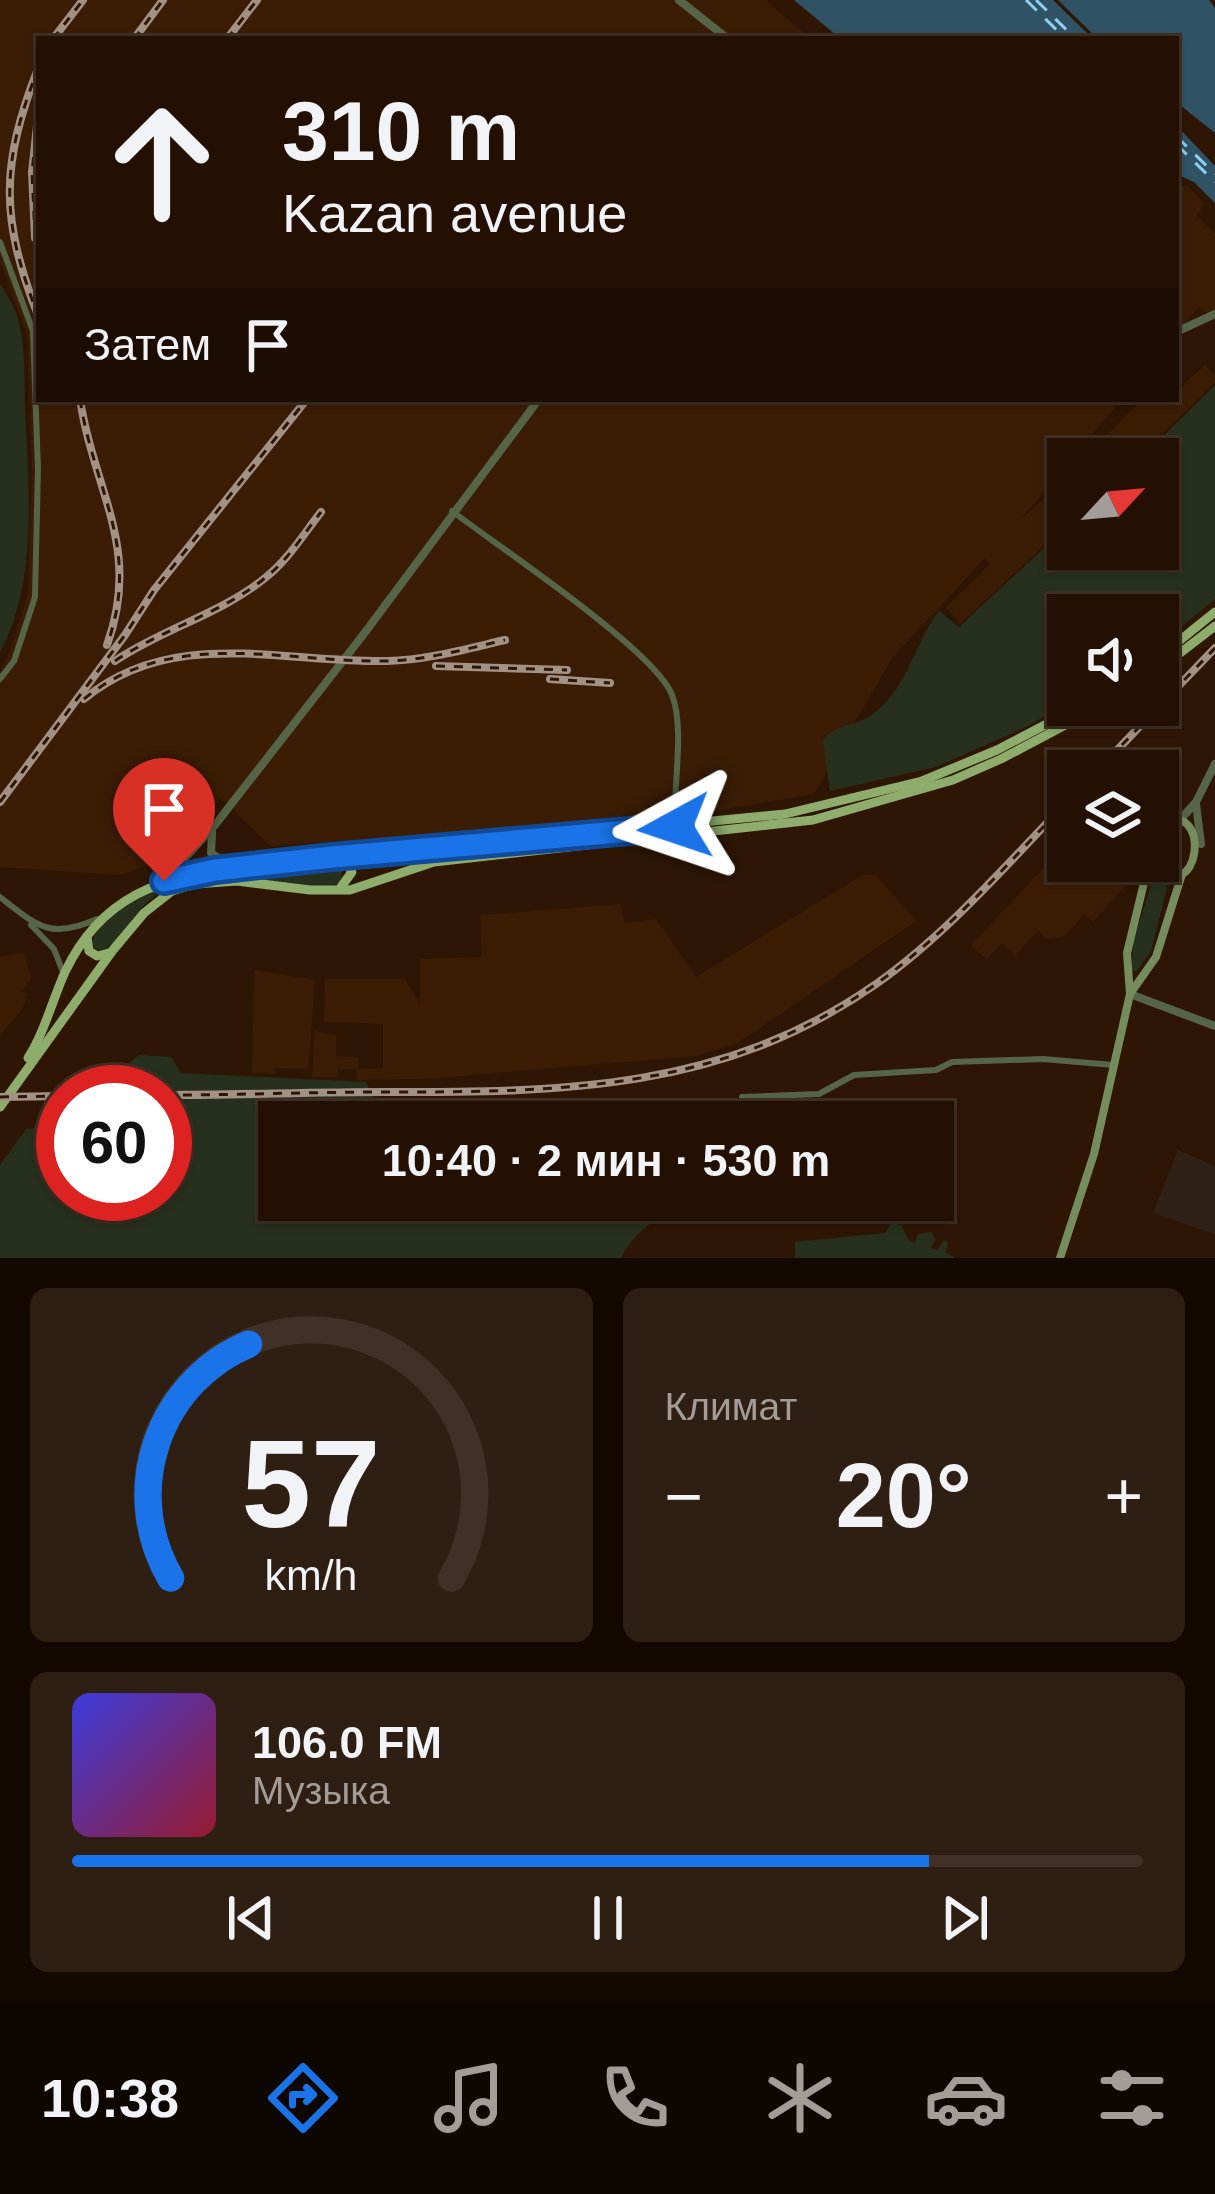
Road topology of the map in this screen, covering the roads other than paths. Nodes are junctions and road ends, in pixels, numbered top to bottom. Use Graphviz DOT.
graph roads {
  1 [pos="679,0"];
  2 [pos="724,36"];
  3 [pos="0,242"];
  4 [pos="1215,314"];
  5 [pos="1179,331"];
  6 [pos="537,402"];
  7 [pos="452,512"];
  8 [pos="1215,612"];
  9 [pos="1215,626"];
  10 [pos="1179,641"];
  11 [pos="1179,654"];
  12 [pos="0,679"];
  13 [pos="1047,724"];
  14 [pos="1063,726"];
  15 [pos="1215,764"];
  16 [pos="1196,802"];
  17 [pos="786,819"];
  18 [pos="1180,820"];
  19 [pos="758,823"];
  20 [pos="215,825"];
  21 [pos="675,827"];
  22 [pos="1202,844"];
  23 [pos="332,857"];
  24 [pos="239,867"];
  25 [pos="1182,874"];
  26 [pos="164,881"];
  27 [pos="1144,882"];
  28 [pos="330,891"];
  29 [pos="0,897"];
  30 [pos="21,913"];
  31 [pos="106,915"];
  32 [pos="88,932"];
  33 [pos="113,950"];
  34 [pos="63,976"];
  35 [pos="1142,977"];
  36 [pos="1130,994"];
  37 [pos="1153,1003"];
  38 [pos="1215,1027"];
  39 [pos="1113,1065"];
  40 [pos="742,1097"];
  41 [pos="0,1098"];
  42 [pos="0,1107"];
  43 [pos="1060,1258"];
  1 -- 2 [label="street"];
  3 -- 12 [label="street"];
  4 -- 5 [label="street"];
  6 -- 7 [label="street"];
  7 -- 20 [label="street"];
  7 -- 21 [label="street"];
  8 -- 10 [label="main road"];
  9 -- 11 [label="main road"];
  13 -- 17 [label="main road"];
  14 -- 17 [label="main road"];
  15 -- 16 [label="street"];
  16 -- 18 [label="street"];
  16 -- 22 [label="street"];
  17 -- 19 [label="main road"];
  18 -- 22 [label="main road"];
  19 -- 21 [label="main road"];
  19 -- 28 [label="main road"];
  20 -- 24 [label="street"];
  20 -- 26 [label="street"];
  21 -- 23 [label="main road"];
  22 -- 25 [label="main road"];
  23 -- 24 [label="main road"];
  23 -- 28 [label="main road"];
  24 -- 26 [label="main road"];
  25 -- 35 [label="main road"];
  26 -- 31 [label="main road"];
  27 -- 36 [label="main road"];
  28 -- 33 [label="main road"];
  29 -- 30 [label="street"];
  30 -- 31 [label="street"];
  30 -- 34 [label="street"];
  31 -- 32 [label="main road"];
  32 -- 33 [label="main road"];
  32 -- 34 [label="main road"];
  33 -- 42 [label="main road"];
  34 -- 41 [label="main road"];
  35 -- 36 [label="main road"];
  35 -- 37 [label="street"];
  36 -- 37 [label="street"];
  36 -- 39 [label="main road"];
  37 -- 38 [label="street"];
  39 -- 40 [label="street"];
  39 -- 43 [label="main road"];
}
